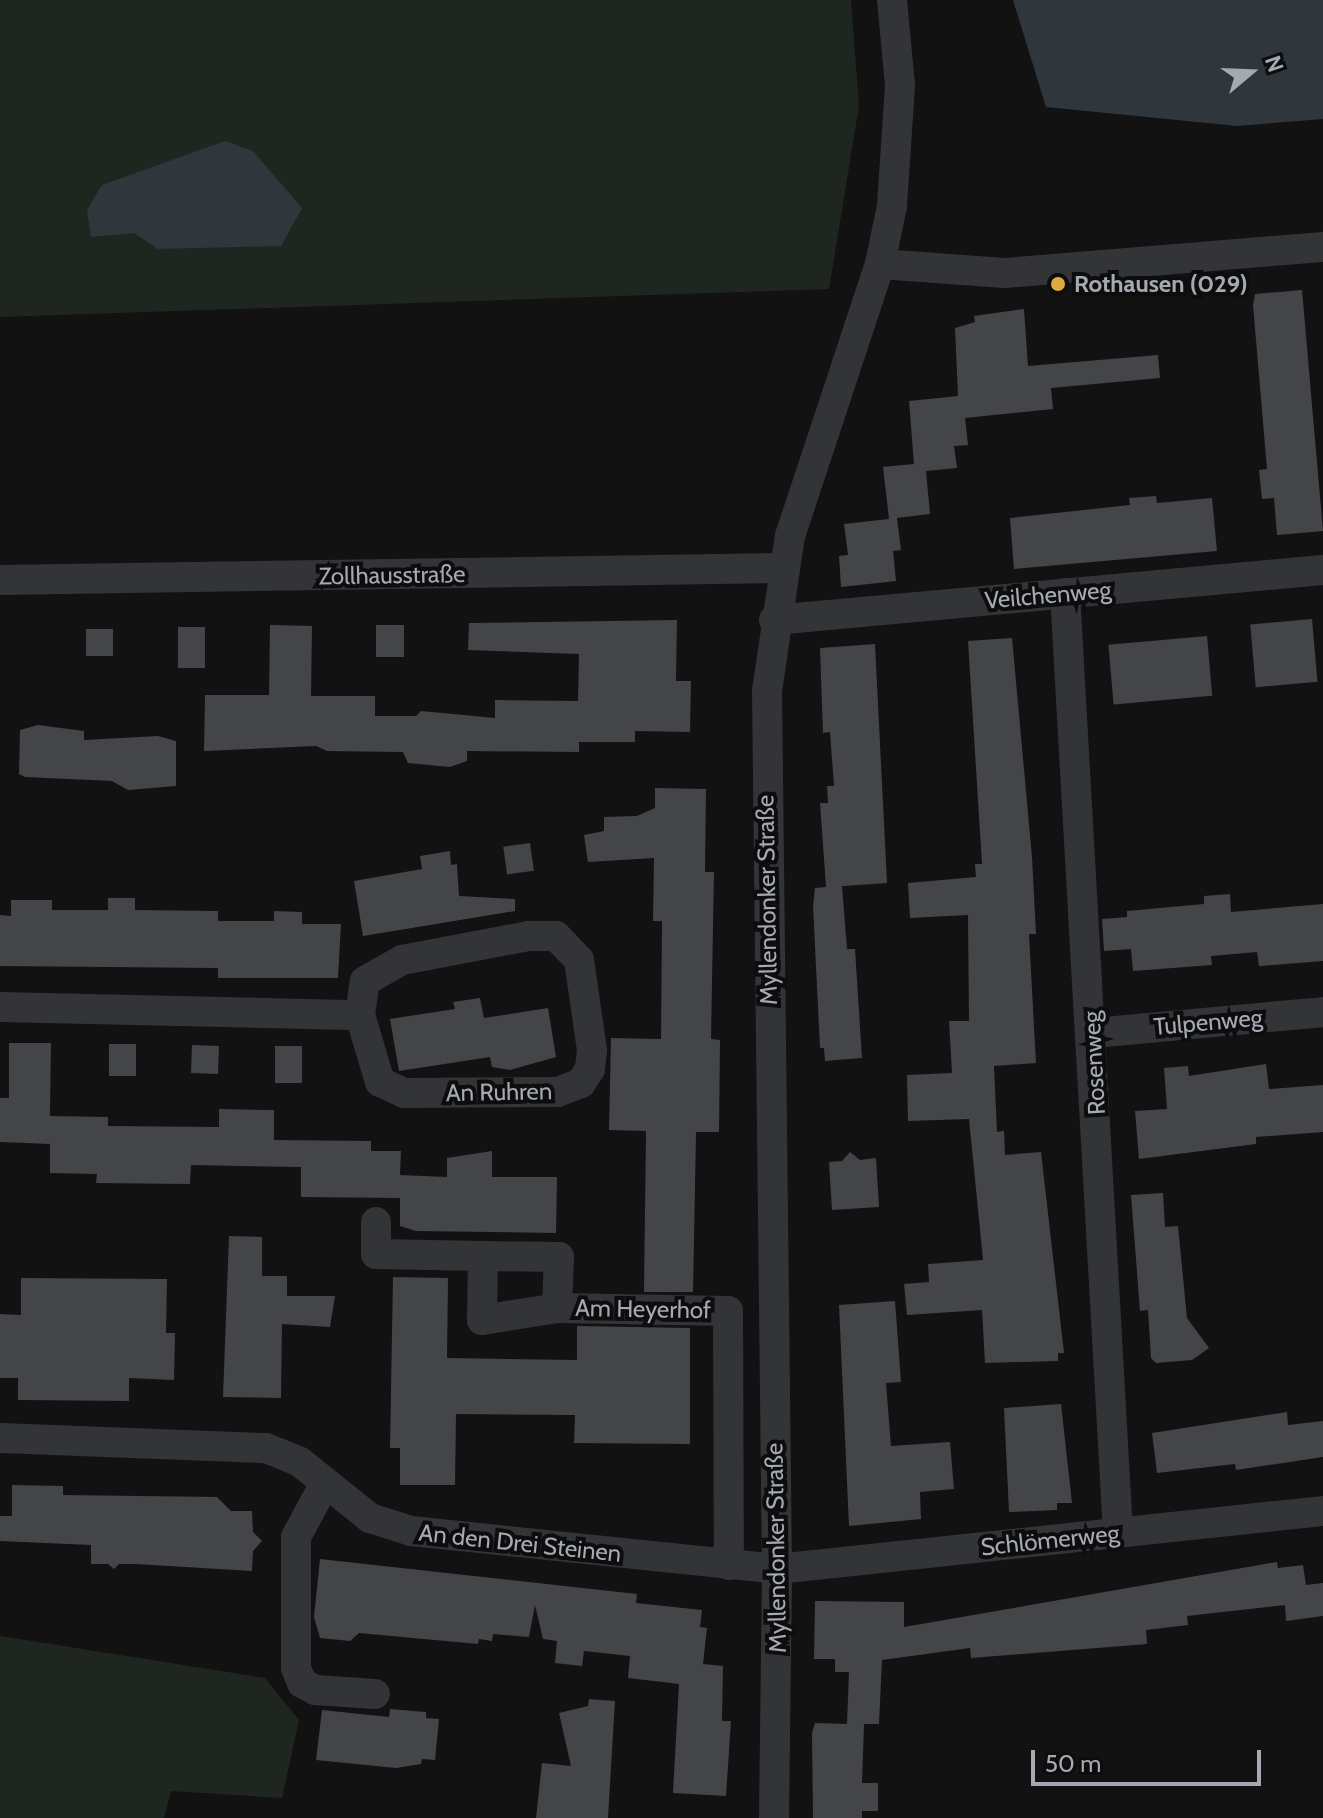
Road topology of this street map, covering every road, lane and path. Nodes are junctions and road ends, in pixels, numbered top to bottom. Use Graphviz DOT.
graph roads {
  1 [pos="892,0"];
  2 [pos="1323,247"];
  3 [pos="880,264"];
  4 [pos="783,568"];
  5 [pos="1323,570"];
  6 [pos="0,580"];
  7 [pos="1065,593"];
  8 [pos="774,620"];
  9 [pos="0,1007"];
  10 [pos="1323,1012"];
  11 [pos="360,1015"];
  12 [pos="1093,1033"];
  13 [pos="376,1222"];
  14 [pos="483,1256"];
  15 [pos="557,1308"];
  16 [pos="0,1438"];
  17 [pos="325,1483"];
  18 [pos="1323,1511"];
  19 [pos="1118,1533"];
  20 [pos="729,1565"];
  21 [pos="777,1569"];
  22 [pos="375,1694"];
  23 [pos="774,1818"];
  1 -- 3 [label="street, Myllendonker Straße"];
  2 -- 3 [label="street"];
  3 -- 4 [label="street, Myllendonker Straße"];
  4 -- 6 [label="street, Zollhausstraße"];
  4 -- 8 [label="street, Myllendonker Straße"];
  5 -- 7 [label="street, Veilchenweg"];
  7 -- 8 [label="street, Veilchenweg"];
  7 -- 12 [label="street, Rosenweg"];
  8 -- 21 [label="street, Myllendonker Straße"];
  9 -- 11 [label="street"];
  10 -- 12 [label="street, Tulpenweg"];
  11 -- 11 [label="street, An Ruhren"];
  12 -- 19 [label="street, Rosenweg"];
  13 -- 14 [label="street, Am Heyerhof"];
  14 -- 15 [label="street, Am Heyerhof"];
  14 -- 15 [label="street, Am Heyerhof"];
  15 -- 20 [label="street, Am Heyerhof"];
  16 -- 17 [label="street, An den Drei Steinen"];
  17 -- 20 [label="street, An den Drei Steinen"];
  17 -- 22 [label="street"];
  18 -- 19 [label="street, Schlömerweg"];
  19 -- 21 [label="street, Schlömerweg"];
  20 -- 21 [label="street, An den Drei Steinen"];
  21 -- 23 [label="street, Myllendonker Straße"];
}
